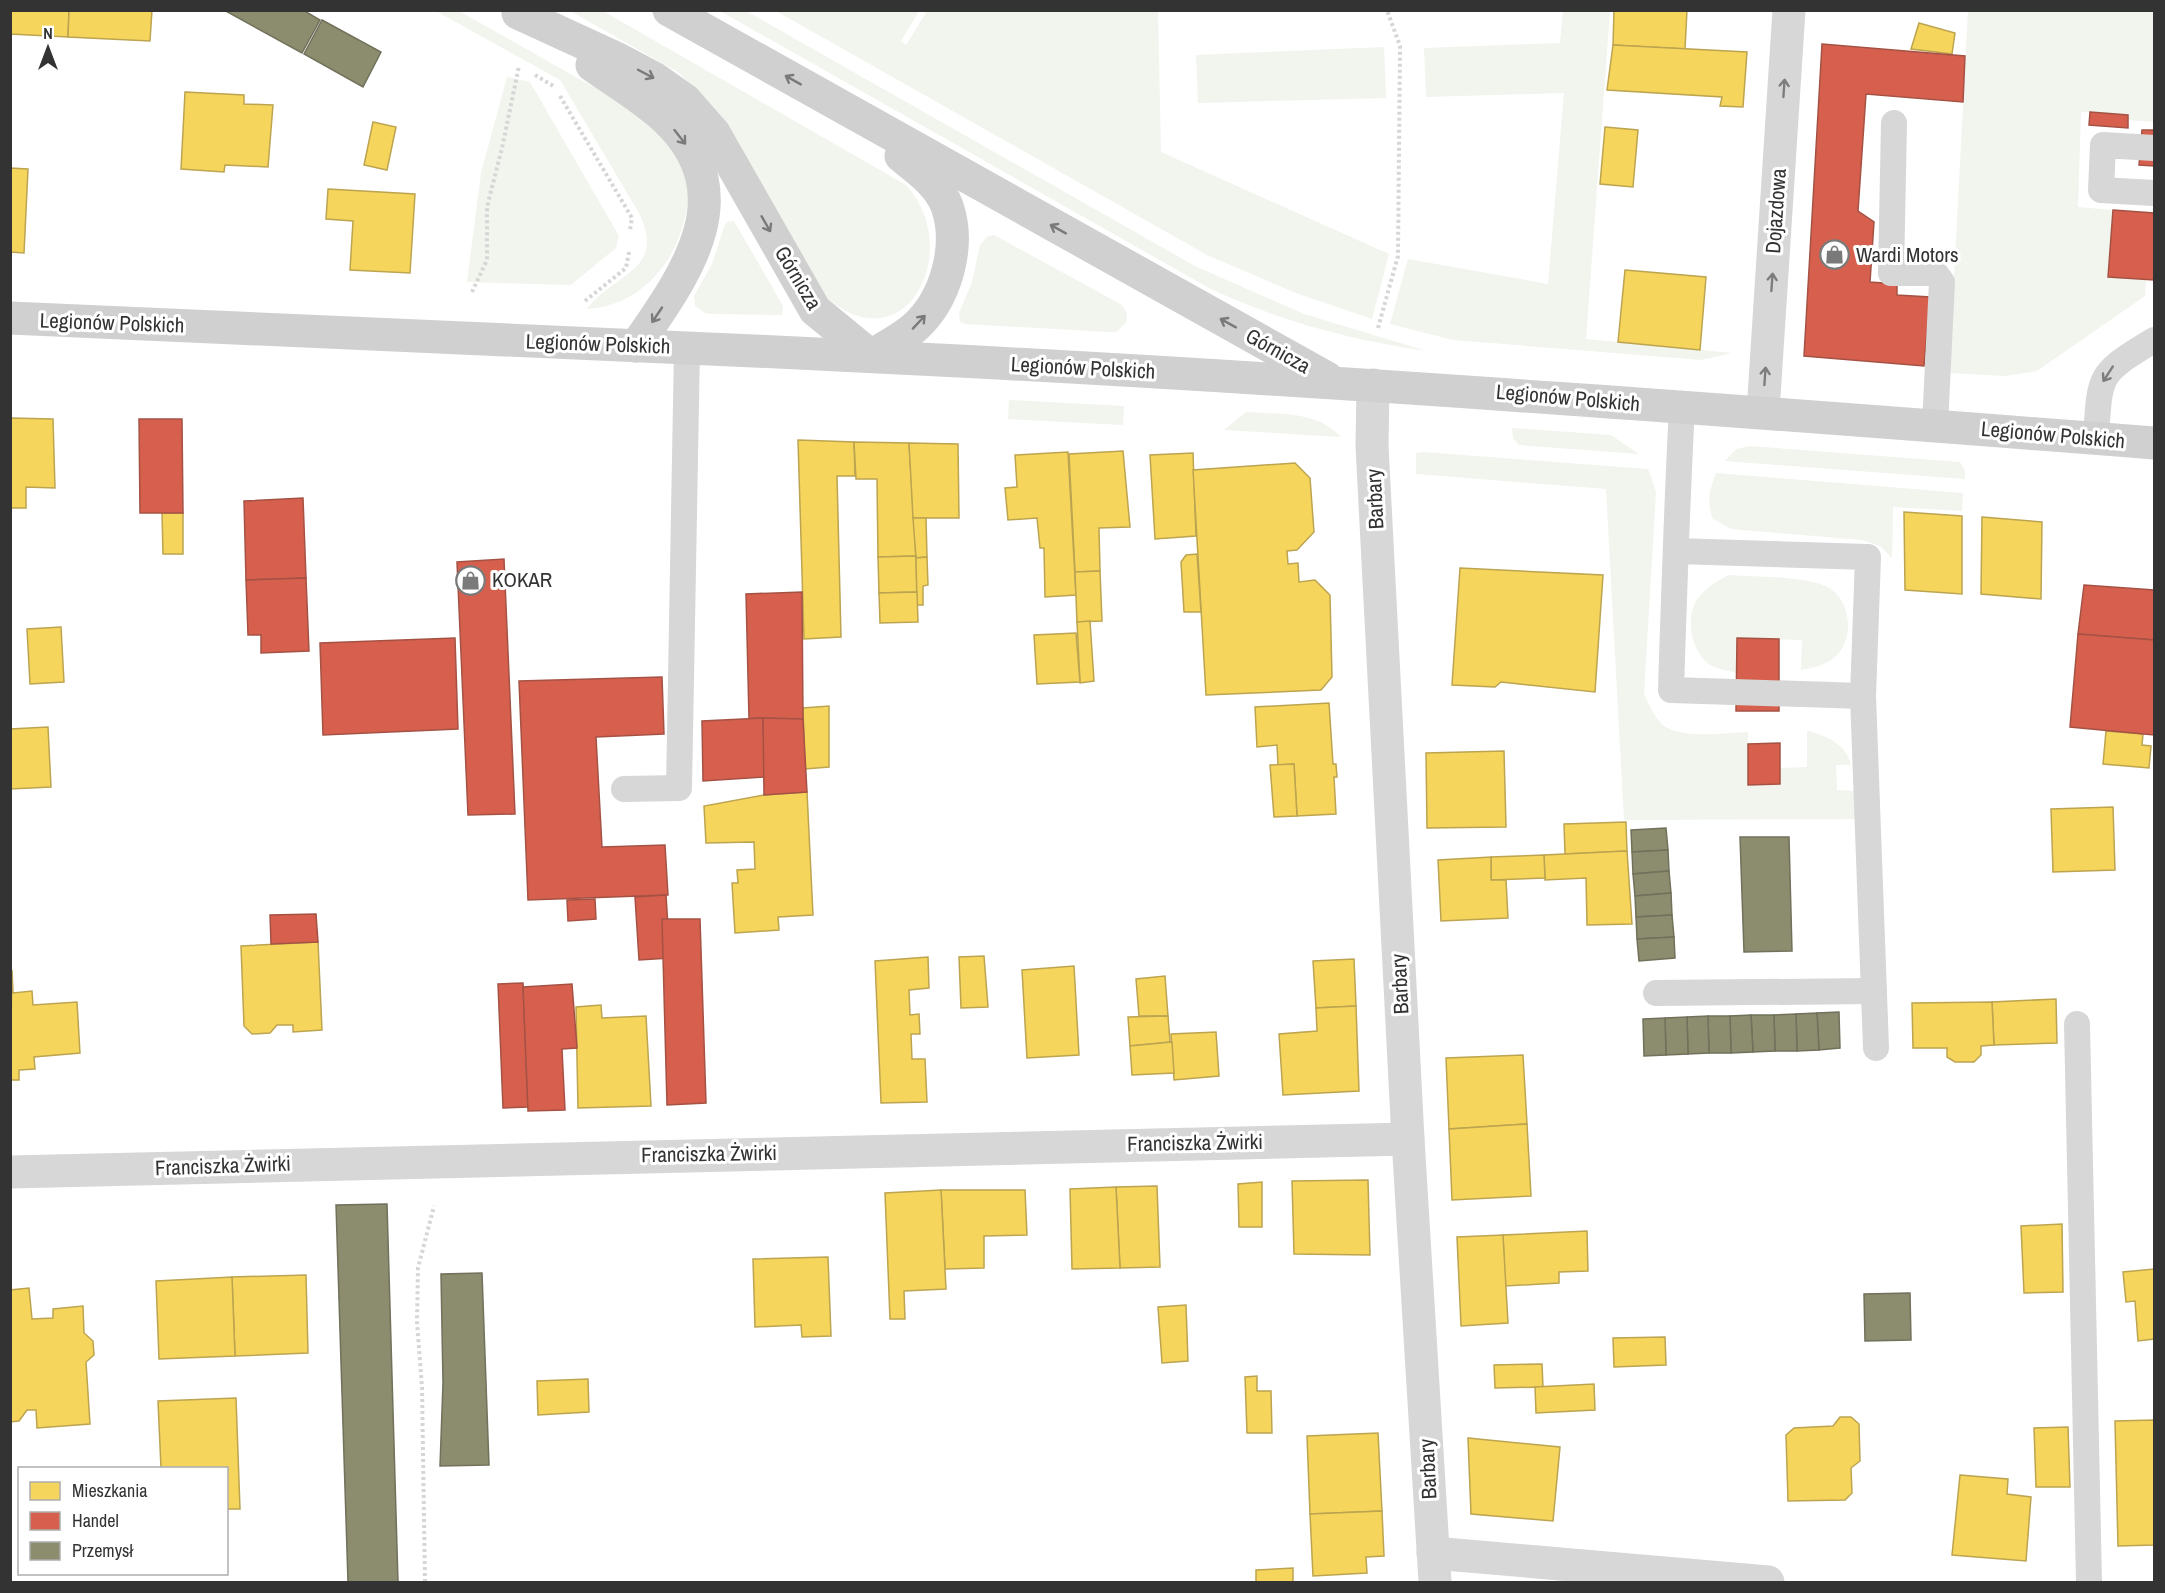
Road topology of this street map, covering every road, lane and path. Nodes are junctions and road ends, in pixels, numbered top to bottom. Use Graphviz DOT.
graph roads {
  1 [pos="669,10"];
  2 [pos="1387,10"];
  3 [pos="1790,10"];
  4 [pos="515,12"];
  5 [pos="519,66"];
  6 [pos="535,75"];
  7 [pos="844,108"];
  8 [pos="1894,123"];
  9 [pos="2154,148"];
  10 [pos="2154,193"];
  11 [pos="630,230"];
  12 [pos="628,252"];
  13 [pos="472,292"];
  14 [pos="584,301"];
  15 [pos="10,318"];
  16 [pos="1378,328"];
  17 [pos="2154,340"];
  18 [pos="636,346"];
  19 [pos="687,348"];
  20 [pos="872,356"];
  21 [pos="1335,382"];
  22 [pos="1373,385"];
  23 [pos="1682,407"];
  24 [pos="1762,412"];
  25 [pos="1935,425"];
  26 [pos="2096,438"];
  27 [pos="2154,443"];
  28 [pos="1676,551"];
  29 [pos="1863,696"];
  30 [pos="624,789"];
  31 [pos="1874,991"];
  32 [pos="1656,993"];
  33 [pos="2077,1024"];
  34 [pos="1876,1048"];
  35 [pos="1408,1139"];
  36 [pos="431,1160"];
  37 [pos="10,1172"];
  38 [pos="1434,1568"];
  39 [pos="425,1582"];
  40 [pos="1768,1582"];
  41 [pos="2089,1582"];
  7 -- 1 [label="street, Górnicza, one-way"];
  2 -- 16 [label="path"];
  24 -- 3 [label="street, Dojazdowa, one-way"];
  4 -- 18 [label="street, Górnicza, one-way"];
  4 -- 20 [label="street, Górnicza, one-way"];
  5 -- 13 [label="path"];
  6 -- 11 [label="path"];
  20 -- 7 [label="street, Górnicza, one-way"];
  21 -- 7 [label="street, Górnicza, one-way"];
  8 -- 25 [label="lane"];
  9 -- 10 [label="lane"];
  12 -- 14 [label="path"];
  15 -- 18 [label="street, Legionów Polskich"];
  17 -- 26 [label="lane, one-way"];
  18 -- 19 [label="street, Legionów Polskich"];
  19 -- 20 [label="street, Legionów Polskich"];
  19 -- 30 [label="lane"];
  20 -- 21 [label="street, Legionów Polskich"];
  21 -- 22 [label="street, Legionów Polskich"];
  22 -- 23 [label="street, Legionów Polskich"];
  22 -- 35 [label="street, Barbary"];
  23 -- 24 [label="street, Legionów Polskich"];
  23 -- 28 [label="lane"];
  24 -- 25 [label="street, Legionów Polskich"];
  25 -- 26 [label="street, Legionów Polskich"];
  26 -- 27 [label="street, Legionów Polskich"];
  28 -- 29 [label="lane"];
  28 -- 29 [label="lane"];
  29 -- 31 [label="lane"];
  31 -- 32 [label="lane"];
  31 -- 34 [label="lane"];
  33 -- 41 [label="lane"];
  35 -- 36 [label="street, Franciszka Żwirki"];
  35 -- 38 [label="street, Barbary"];
  36 -- 37 [label="street, Franciszka Żwirki"];
  36 -- 39 [label="path"];
  38 -- 40 [label="street"];
}
